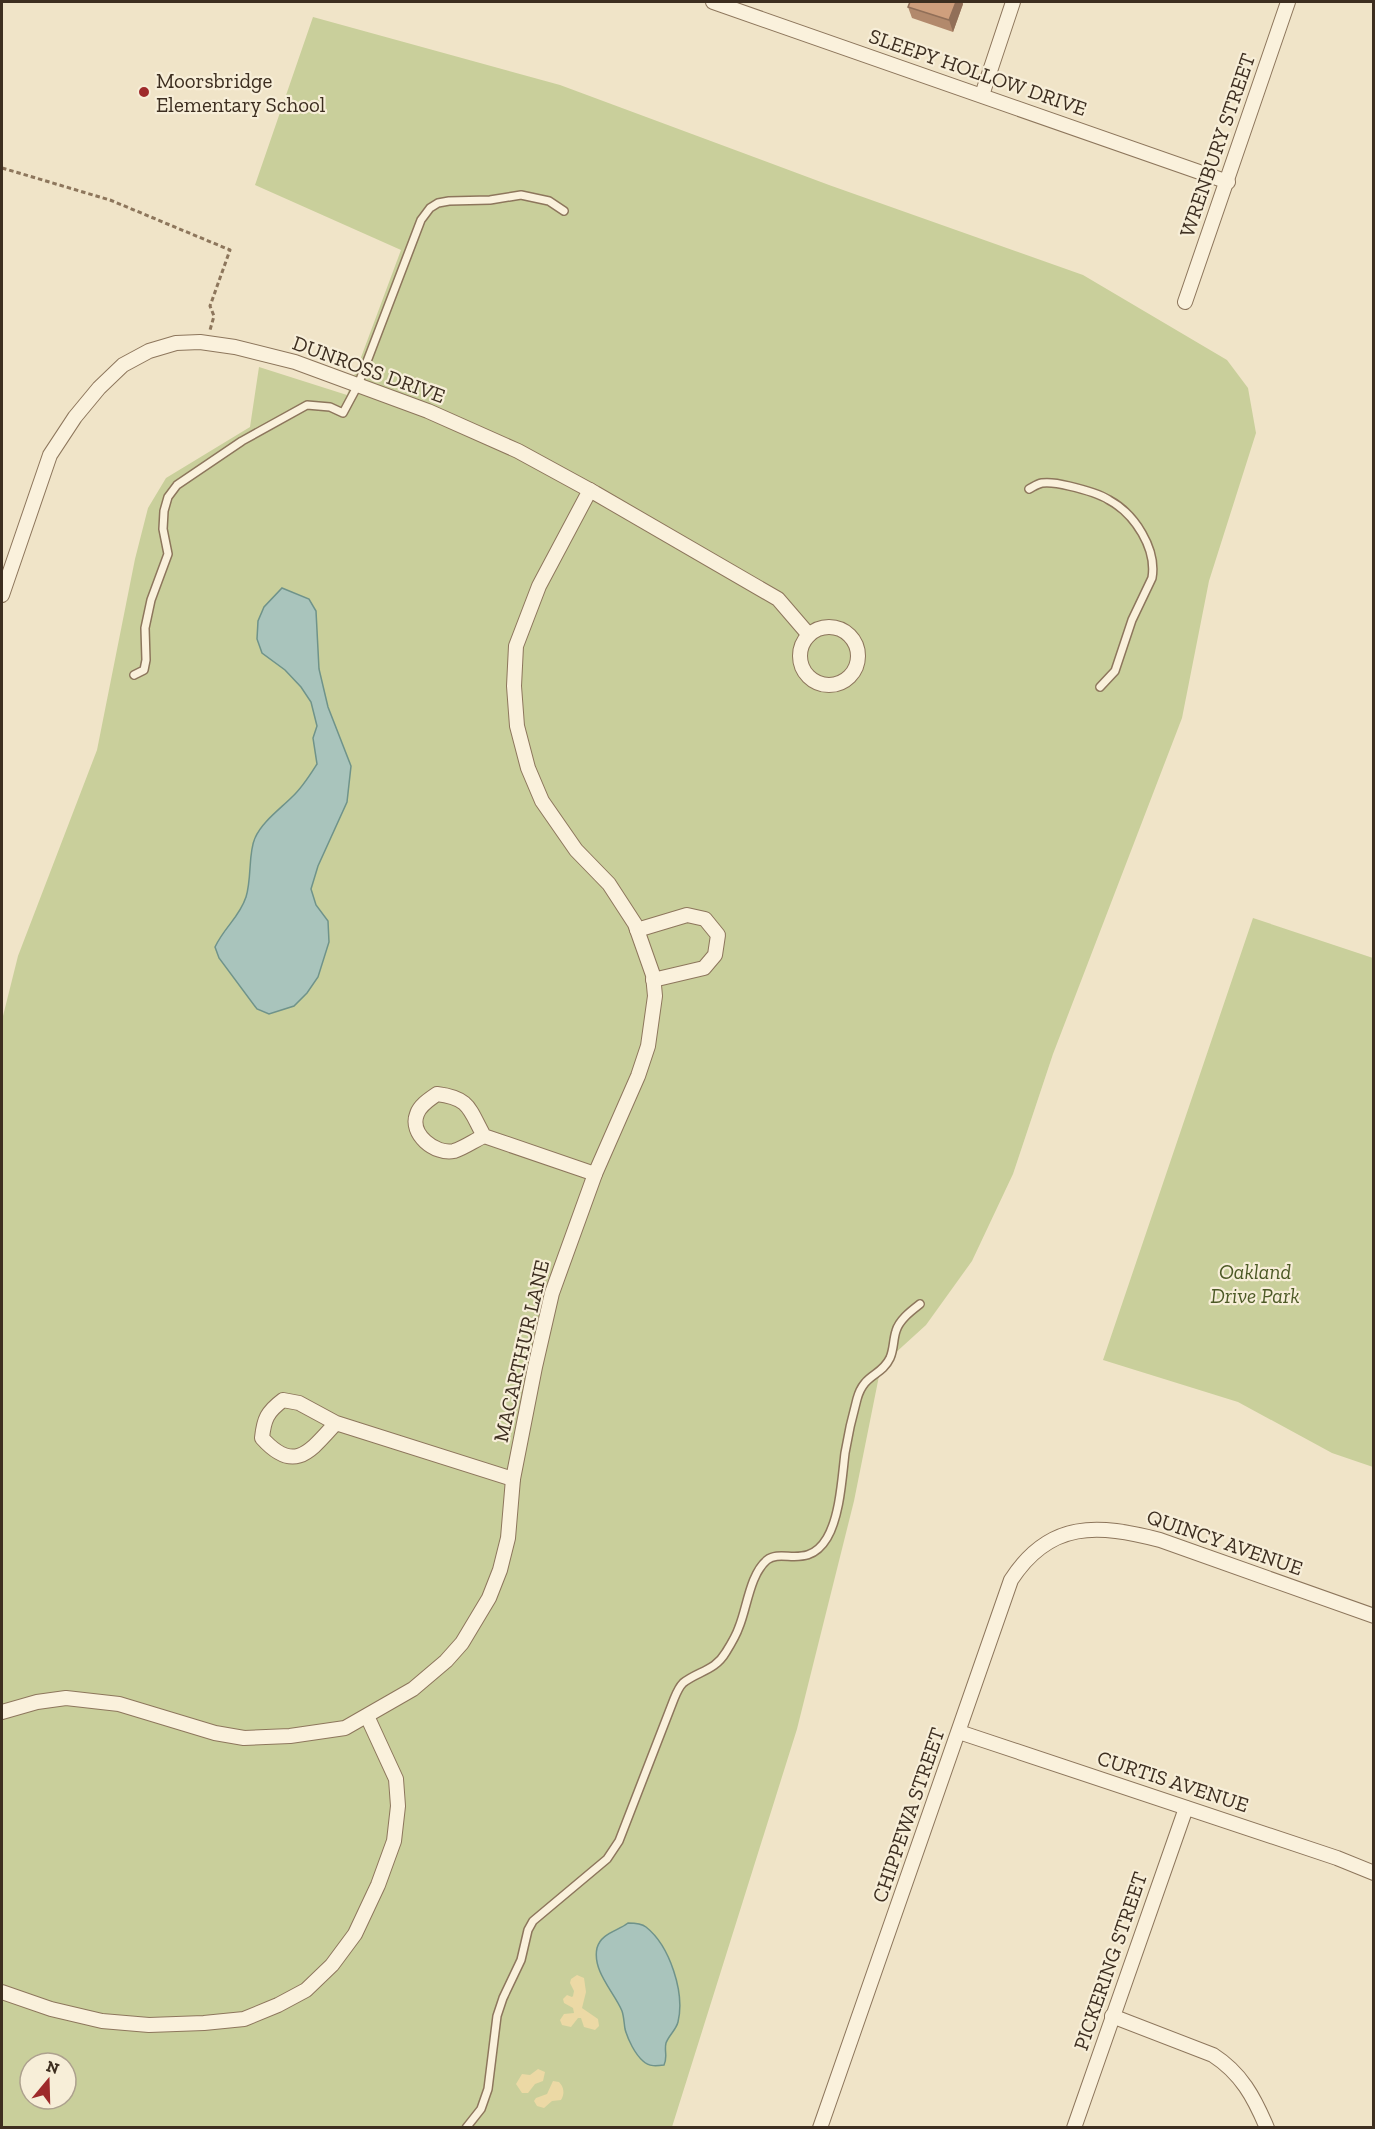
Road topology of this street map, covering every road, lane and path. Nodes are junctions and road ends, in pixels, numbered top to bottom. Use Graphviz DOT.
graph roads {
  1 [pos="713,2"];
  2 [pos="1013,2"];
  3 [pos="1288,2"];
  4 [pos="733,5"];
  5 [pos="982,95"];
  6 [pos="2,168"];
  7 [pos="1228,182"];
  8 [pos="564,211"];
  9 [pos="1185,302"];
  10 [pos="206,343"];
  11 [pos="358,385"];
  12 [pos="1029,489"];
  13 [pos="590,490"];
  14 [pos="2,595"];
  15 [pos="809,635"];
  16 [pos="134,675"];
  17 [pos="1100,687"];
  18 [pos="637,930"];
  19 [pos="653,980"];
  20 [pos="484,1136"];
  21 [pos="595,1174"];
  22 [pos="920,1304"];
  23 [pos="336,1423"];
  24 [pos="513,1479"];
  25 [pos="1061,1536"];
  26 [pos="1374,1616"];
  27 [pos="2,1712"];
  28 [pos="367,1716"];
  29 [pos="959,1732"];
  30 [pos="1186,1808"];
  31 [pos="1374,1873"];
  32 [pos="2,1992"];
  33 [pos="1112,2016"];
  34 [pos="466,2127"];
  35 [pos="820,2127"];
  36 [pos="1074,2127"];
  37 [pos="1267,2127"];
  1 -- 4 [label="street, SLEEPY HOLLOW DRIVE"];
  2 -- 5 [label="street"];
  3 -- 7 [label="street, WRENBURY STREET"];
  4 -- 5 [label="street, SLEEPY HOLLOW DRIVE"];
  5 -- 7 [label="street, SLEEPY HOLLOW DRIVE"];
  6 -- 10 [label="path"];
  7 -- 9 [label="street, WRENBURY STREET"];
  8 -- 11 [label="lane"];
  10 -- 11 [label="street, DUNROSS DRIVE"];
  10 -- 14 [label="street, DUNROSS DRIVE"];
  11 -- 13 [label="street, DUNROSS DRIVE"];
  11 -- 16 [label="lane"];
  12 -- 17 [label="lane"];
  13 -- 15 [label="street, DUNROSS DRIVE"];
  13 -- 18 [label="street, MACARTHUR LANE"];
  15 -- 15 [label="street"];
  18 -- 19 [label="street, MACARTHUR LANE"];
  18 -- 19 [label="street"];
  19 -- 21 [label="street, MACARTHUR LANE"];
  20 -- 20 [label="street"];
  20 -- 21 [label="street"];
  21 -- 24 [label="street, MACARTHUR LANE"];
  22 -- 34 [label="lane"];
  23 -- 23 [label="street"];
  23 -- 24 [label="street"];
  24 -- 28 [label="street, MACARTHUR LANE"];
  25 -- 26 [label="street, QUINCY AVENUE"];
  25 -- 29 [label="street, CHIPPEWA STREET"];
  27 -- 28 [label="street, MACARTHUR LANE"];
  28 -- 32 [label="street"];
  29 -- 30 [label="street, CURTIS AVENUE"];
  29 -- 35 [label="street, CHIPPEWA STREET"];
  30 -- 31 [label="street, CURTIS AVENUE"];
  30 -- 33 [label="street, PICKERING STREET"];
  33 -- 36 [label="street, PICKERING STREET"];
  33 -- 37 [label="street"];
}
